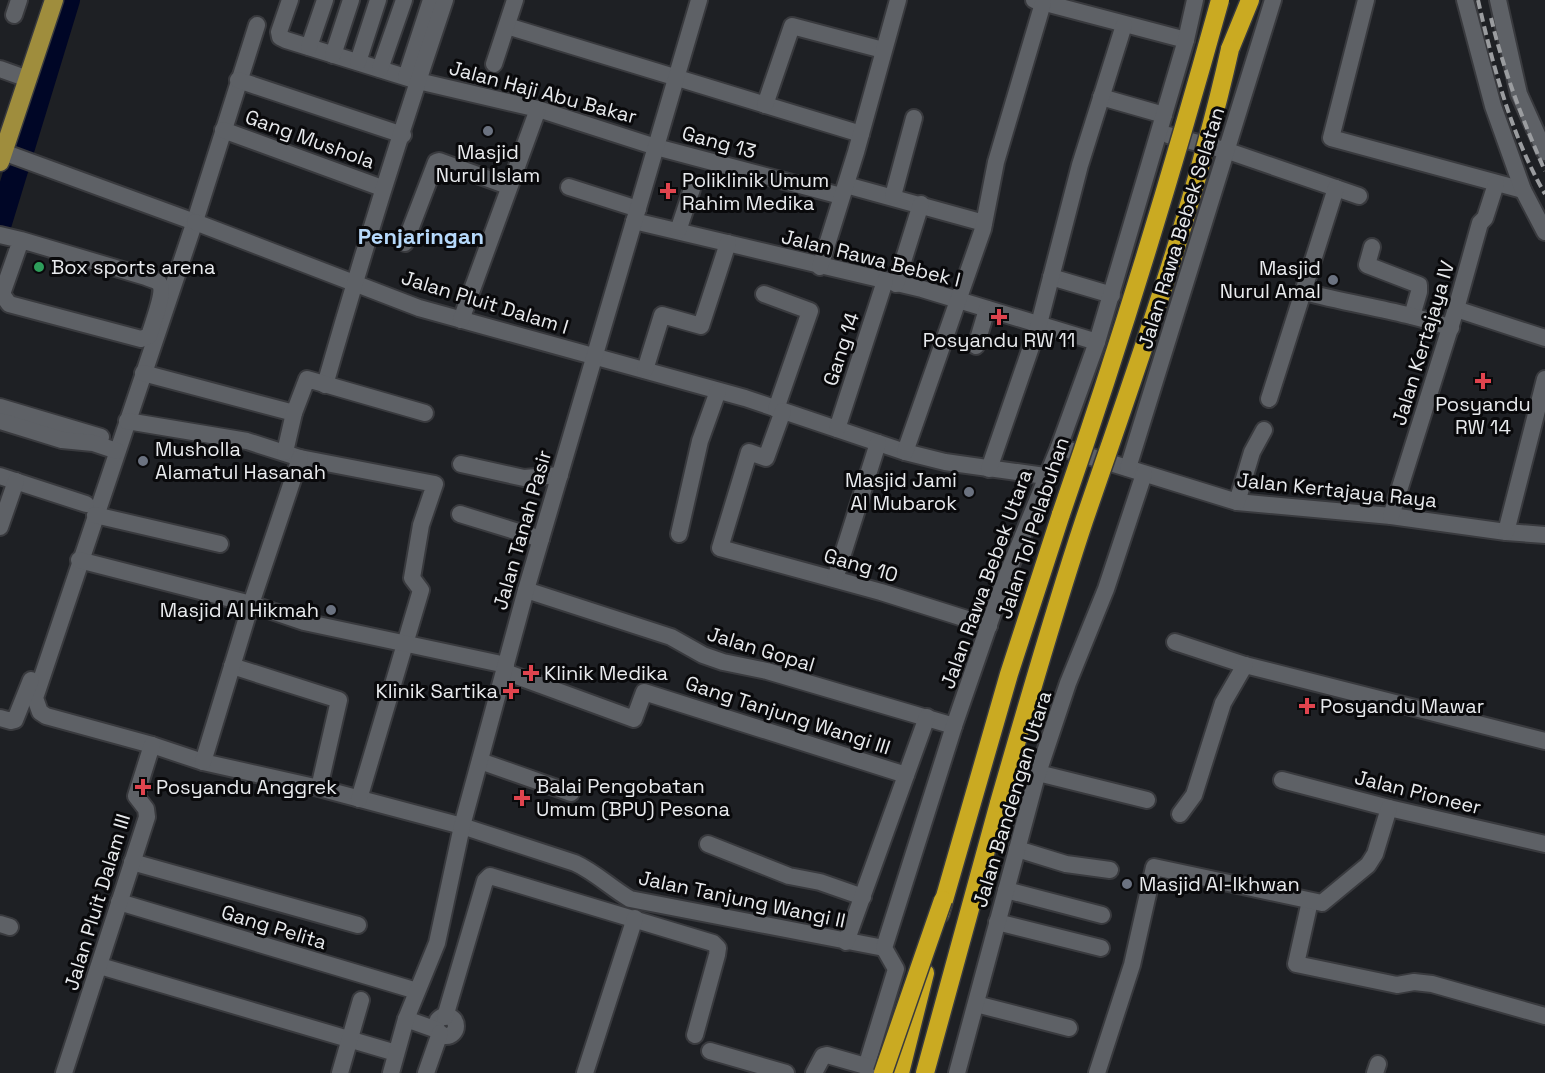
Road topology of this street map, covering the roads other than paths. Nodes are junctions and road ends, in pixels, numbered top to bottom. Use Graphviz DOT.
graph roads {
  1 [pos="54,0"];
  2 [pos="290,0"];
  3 [pos="325,0"];
  4 [pos="351,0"];
  5 [pos="378,0"];
  6 [pos="404,0"];
  7 [pos="431,0"];
  8 [pos="445,0"];
  9 [pos="515,0"];
  10 [pos="699,0"];
  11 [pos="898,0"];
  12 [pos="1195,0"];
  13 [pos="1220,0"];
  14 [pos="1241,0"];
  15 [pos="1250,0"];
  16 [pos="1273,0"];
  17 [pos="1366,0"];
  18 [pos="1466,0"];
  19 [pos="1498,0"];
  20 [pos="1038,1"];
  21 [pos="1124,25"];
  22 [pos="257,26"];
  23 [pos="507,26"];
  24 [pos="1186,40"];
  25 [pos="309,47"];
  26 [pos="1230,49"];
  27 [pos="883,50"];
  28 [pos="333,55"];
  29 [pos="358,62"];
  30 [pos="494,64"];
  31 [pos="0,69"];
  32 [pos="380,69"];
  33 [pos="676,77"];
  34 [pos="27,79"];
  35 [pos="412,79"];
  36 [pos="238,80"];
  37 [pos="1101,97"];
  38 [pos="765,105"];
  39 [pos="538,109"];
  40 [pos="1164,115"];
  41 [pos="914,118"];
  42 [pos="1540,127"];
  43 [pos="223,130"];
  44 [pos="5,133"];
  45 [pos="1159,133"];
  46 [pos="861,134"];
  47 [pos="403,135"];
  48 [pos="656,147"];
  49 [pos="1228,152"];
  50 [pos="1545,152"];
  51 [pos="9,157"];
  52 [pos="1496,184"];
  53 [pos="508,186"];
  54 [pos="569,187"];
  55 [pos="382,188"];
  56 [pos="1336,188"];
  57 [pos="692,189"];
  58 [pos="843,190"];
  59 [pos="1523,190"];
  60 [pos="892,196"];
  61 [pos="1359,196"];
  62 [pos="921,204"];
  63 [pos="636,215"];
  64 [pos="192,221"];
  65 [pos="984,223"];
  66 [pos="678,231"];
  67 [pos="1545,232"];
  68 [pos="0,235"];
  69 [pos="21,240"];
  70 [pos="405,243"];
  71 [pos="728,243"];
  72 [pos="1372,247"];
  73 [pos="820,267"];
  74 [pos="1051,277"];
  75 [pos="354,281"];
  76 [pos="890,283"];
  77 [pos="1305,292"];
  78 [pos="764,294"];
  79 [pos="1112,295"];
  80 [pos="958,300"];
  81 [pos="987,309"];
  82 [pos="1456,309"];
  83 [pos="1412,316"];
  84 [pos="460,320"];
  85 [pos="1039,324"];
  86 [pos="1450,328"];
  87 [pos="1545,339"];
  88 [pos="1096,342"];
  89 [pos="976,346"];
  90 [pos="595,356"];
  91 [pos="645,370"];
  92 [pos="144,373"];
  93 [pos="1545,378"];
  94 [pos="325,385"];
  95 [pos="718,391"];
  96 [pos="1269,399"];
  97 [pos="0,407"];
  98 [pos="779,410"];
  99 [pos="294,413"];
  100 [pos="425,413"];
  101 [pos="0,421"];
  102 [pos="127,421"];
  103 [pos="837,429"];
  104 [pos="1264,430"];
  105 [pos="878,443"];
  106 [pos="114,446"];
  107 [pos="1059,447"];
  108 [pos="905,452"];
  109 [pos="293,455"];
  110 [pos="461,464"];
  111 [pos="1128,468"];
  112 [pos="989,469"];
  113 [pos="1144,474"];
  114 [pos="560,475"];
  115 [pos="1045,476"];
  116 [pos="8,479"];
  117 [pos="1237,502"];
  118 [pos="91,509"];
  119 [pos="460,514"];
  120 [pos="1391,516"];
  121 [pos="0,527"];
  122 [pos="1506,532"];
  123 [pos="679,534"];
  124 [pos="1545,535"];
  125 [pos="541,539"];
  126 [pos="220,544"];
  127 [pos="79,560"];
  128 [pos="835,579"];
  129 [pos="526,590"];
  130 [pos="251,604"];
  131 [pos="990,626"];
  132 [pos="1175,642"];
  133 [pos="407,643"];
  134 [pos="1245,664"];
  135 [pos="232,666"];
  136 [pos="505,669"];
  137 [pos="34,671"];
  138 [pos="927,717"];
  139 [pos="0,718"];
  140 [pos="954,726"];
  141 [pos="1545,741"];
  142 [pos="152,745"];
  143 [pos="480,761"];
  144 [pos="203,762"];
  145 [pos="1038,773"];
  146 [pos="906,775"];
  147 [pos="1281,780"];
  148 [pos="319,788"];
  149 [pos="572,794"];
  150 [pos="359,799"];
  151 [pos="1147,800"];
  152 [pos="1389,808"];
  153 [pos="1180,814"];
  154 [pos="462,826"];
  155 [pos="708,844"];
  156 [pos="1545,844"];
  157 [pos="1017,849"];
  158 [pos="132,862"];
  159 [pos="1110,870"];
  160 [pos="1006,890"];
  161 [pos="862,897"];
  162 [pos="943,900"];
  163 [pos="1310,901"];
  164 [pos="119,902"];
  165 [pos="1102,915"];
  166 [pos="634,918"];
  167 [pos="997,922"];
  168 [pos="358,925"];
  169 [pos="846,942"];
  170 [pos="884,948"];
  171 [pos="1101,948"];
  172 [pos="100,966"];
  173 [pos="361,1000"];
  174 [pos="976,1004"];
  175 [pos="411,1006"];
  176 [pos="1545,1016"];
  177 [pos="441,1024"];
  178 [pos="1069,1028"];
  179 [pos="694,1035"];
  180 [pos="350,1040"];
  181 [pos="710,1051"];
  182 [pos="396,1053"];
  183 [pos="927,1068"];
  184 [pos="875,1070"];
  185 [pos="64,1073"];
  186 [pos="340,1073"];
  187 [pos="391,1073"];
  188 [pos="426,1073"];
  189 [pos="585,1073"];
  190 [pos="786,1073"];
  191 [pos="814,1073"];
  192 [pos="894,1073"];
  193 [pos="900,1073"];
  194 [pos="957,1073"];
  195 [pos="1097,1073"];
  1 -- 34 [label="main road"];
  2 -- 25 [label="street, Jalan Haji Abu Bakar"];
  3 -- 25 [label="street"];
  4 -- 28 [label="street"];
  5 -- 29 [label="street"];
  6 -- 32 [label="street"];
  7 -- 35 [label="street"];
  8 -- 35 [label="street"];
  9 -- 23 [label="street"];
  10 -- 33 [label="street, Jalan Tanah Pasir"];
  11 -- 27 [label="street"];
  12 -- 24 [label="street, Jalan Rawa Bebek Utara"];
  13 -- 162 [label="highway, Jalan Tol Pelabuhan, bridge"];
  14 -- 26 [label="highway"];
  15 -- 26 [label="highway"];
  16 -- 49 [label="street, Jalan Rawa Bebek Selatan"];
  17 -- 52 [label="street"];
  18 -- 59 [label="street"];
  19 -- 42 [label="street"];
  20 -- 21 [label="street"];
  20 -- 65 [label="street"];
  21 -- 24 [label="street"];
  21 -- 37 [label="street"];
  22 -- 36 [label="street"];
  23 -- 30 [label="street"];
  23 -- 33 [label="street"];
  24 -- 40 [label="street, Jalan Rawa Bebek Utara"];
  25 -- 28 [label="street, Jalan Haji Abu Bakar"];
  26 -- 183 [label="highway, bridge"];
  27 -- 38 [label="street"];
  27 -- 46 [label="street"];
  28 -- 29 [label="street, Jalan Haji Abu Bakar"];
  29 -- 32 [label="street, Jalan Haji Abu Bakar"];
  31 -- 34 [label="street"];
  32 -- 35 [label="street, Jalan Haji Abu Bakar"];
  33 -- 38 [label="street"];
  33 -- 48 [label="street, Jalan Tanah Pasir"];
  34 -- 44 [label="main road"];
  35 -- 39 [label="street, Jalan Haji Abu Bakar"];
  35 -- 47 [label="street, Jalan Haji Abu Bakar"];
  36 -- 43 [label="street"];
  36 -- 47 [label="street"];
  37 -- 40 [label="street"];
  37 -- 74 [label="street"];
  38 -- 46 [label="street"];
  39 -- 48 [label="street, Jalan Haji Abu Bakar"];
  39 -- 53 [label="street"];
  40 -- 45 [label="street, Jalan Rawa Bebek Utara"];
  41 -- 60 [label="street"];
  42 -- 50 [label="street"];
  43 -- 55 [label="street, Gang Mushola"];
  43 -- 64 [label="street"];
  44 -- 51 [label="main road"];
  45 -- 49 [label="street"];
  45 -- 79 [label="street, Jalan Rawa Bebek Utara"];
  46 -- 58 [label="street"];
  47 -- 55 [label="street, Jalan Haji Abu Bakar"];
  48 -- 58 [label="street, Gang 13"];
  48 -- 63 [label="street, Jalan Tanah Pasir"];
  49 -- 56 [label="street"];
  49 -- 111 [label="street, Jalan Rawa Bebek Selatan"];
  51 -- 64 [label="street, Jalan Pluit Dalam I"];
  52 -- 59 [label="street"];
  52 -- 82 [label="street, Jalan Kertajaya IV"];
  53 -- 70 [label="street"];
  53 -- 84 [label="street"];
  54 -- 63 [label="street, Jalan Rawa Bebek I"];
  55 -- 75 [label="street, Jalan Haji Abu Bakar"];
  56 -- 61 [label="street"];
  56 -- 77 [label="street"];
  57 -- 66 [label="street"];
  58 -- 60 [label="street, Gang 13"];
  58 -- 73 [label="street"];
  59 -- 67 [label="street"];
  60 -- 62 [label="street, Gang 13"];
  62 -- 65 [label="street, Gang 13"];
  62 -- 76 [label="street, Gang 14"];
  63 -- 66 [label="street, Jalan Rawa Bebek I"];
  63 -- 90 [label="street, Jalan Tanah Pasir"];
  64 -- 75 [label="street, Jalan Pluit Dalam I"];
  64 -- 92 [label="street"];
  65 -- 80 [label="street"];
  66 -- 71 [label="street, Jalan Rawa Bebek I"];
  68 -- 69 [label="street"];
  69 -- 69 [label="street"];
  71 -- 73 [label="street, Jalan Rawa Bebek I"];
  71 -- 91 [label="street"];
  72 -- 83 [label="street"];
  73 -- 76 [label="street, Jalan Rawa Bebek I"];
  74 -- 79 [label="street"];
  74 -- 85 [label="street"];
  75 -- 84 [label="street, Jalan Pluit Dalam I"];
  75 -- 94 [label="street, Jalan Haji Abu Bakar"];
  76 -- 80 [label="street, Jalan Rawa Bebek I"];
  76 -- 103 [label="street, Gang 14"];
  77 -- 83 [label="street"];
  77 -- 96 [label="street"];
  78 -- 98 [label="street"];
  79 -- 88 [label="street, Jalan Rawa Bebek Utara"];
  80 -- 81 [label="street, Jalan Rawa Bebek I"];
  80 -- 108 [label="street"];
  81 -- 85 [label="street, Jalan Rawa Bebek I"];
  81 -- 89 [label="street"];
  82 -- 86 [label="street, Jalan Kertajaya IV"];
  82 -- 87 [label="street"];
  83 -- 86 [label="street"];
  84 -- 90 [label="street, Jalan Pluit Dalam I"];
  85 -- 88 [label="street, Jalan Rawa Bebek I"];
  85 -- 112 [label="street"];
  86 -- 120 [label="street, Jalan Kertajaya IV"];
  88 -- 107 [label="street, Jalan Rawa Bebek Utara"];
  90 -- 91 [label="street"];
  90 -- 114 [label="street, Jalan Tanah Pasir"];
  91 -- 95 [label="street"];
  92 -- 99 [label="street"];
  92 -- 102 [label="street"];
  93 -- 122 [label="street"];
  94 -- 99 [label="street"];
  94 -- 100 [label="street"];
  95 -- 98 [label="street"];
  95 -- 123 [label="street"];
  97 -- 106 [label="street"];
  98 -- 103 [label="street"];
  98 -- 128 [label="street, Gang 10"];
  99 -- 109 [label="street"];
  101 -- 106 [label="street"];
  102 -- 106 [label="street"];
  102 -- 109 [label="street"];
  103 -- 105 [label="street"];
  104 -- 117 [label="street"];
  105 -- 108 [label="street"];
  105 -- 128 [label="street"];
  106 -- 118 [label="street"];
  107 -- 111 [label="street, Jalan Kertajaya Raya"];
  107 -- 115 [label="street, Jalan Rawa Bebek Utara"];
  108 -- 112 [label="street"];
  109 -- 130 [label="street"];
  109 -- 133 [label="street"];
  110 -- 114 [label="street"];
  111 -- 113 [label="street, Jalan Kertajaya Raya"];
  112 -- 115 [label="street"];
  113 -- 117 [label="street, Jalan Kertajaya Raya"];
  113 -- 145 [label="street, Jalan Bandengan Utara"];
  114 -- 125 [label="street, Jalan Tanah Pasir"];
  115 -- 131 [label="street, Jalan Rawa Bebek Utara"];
  116 -- 118 [label="street"];
  116 -- 121 [label="street"];
  117 -- 120 [label="street, Jalan Kertajaya Raya"];
  118 -- 126 [label="street"];
  118 -- 127 [label="street"];
  119 -- 125 [label="street"];
  120 -- 122 [label="street, Jalan Kertajaya Raya"];
  122 -- 124 [label="street, Jalan Kertajaya Raya"];
  125 -- 129 [label="street, Jalan Tanah Pasir"];
  127 -- 130 [label="street"];
  127 -- 142 [label="street"];
  128 -- 131 [label="street, Gang 10"];
  129 -- 136 [label="street, Jalan Tanah Pasir"];
  129 -- 138 [label="street, Jalan Gopal"];
  130 -- 133 [label="street"];
  130 -- 135 [label="street"];
  131 -- 140 [label="street, Jalan Rawa Bebek Utara"];
  132 -- 134 [label="street"];
  133 -- 136 [label="street"];
  133 -- 150 [label="street"];
  134 -- 141 [label="street"];
  134 -- 153 [label="street"];
  135 -- 144 [label="street"];
  135 -- 148 [label="street"];
  136 -- 143 [label="street, Jalan Tanah Pasir"];
  136 -- 146 [label="street, Gang Tanjung Wangi III"];
  137 -- 139 [label="street"];
  138 -- 140 [label="street, Jalan Gopal"];
  138 -- 146 [label="street"];
  140 -- 170 [label="street, Jalan Rawa Bebek Utara"];
  142 -- 144 [label="street"];
  142 -- 158 [label="street, Jalan Pluit Dalam III"];
  143 -- 149 [label="street"];
  143 -- 154 [label="street, Jalan Tanah Pasir"];
  144 -- 148 [label="street"];
  145 -- 151 [label="street"];
  145 -- 157 [label="street, Jalan Bandengan Utara"];
  146 -- 161 [label="street"];
  147 -- 152 [label="street, Jalan Pioneer"];
  148 -- 150 [label="street"];
  150 -- 154 [label="street"];
  152 -- 156 [label="street, Jalan Pioneer"];
  152 -- 163 [label="street"];
  154 -- 169 [label="street, Jalan Tanjung Wangi II"];
  154 -- 175 [label="street, Jalan Tanah Pasir"];
  155 -- 161 [label="street"];
  157 -- 159 [label="street"];
  157 -- 160 [label="street, Jalan Bandengan Utara"];
  158 -- 164 [label="street, Jalan Pluit Dalam III"];
  158 -- 168 [label="street"];
  160 -- 165 [label="street"];
  160 -- 167 [label="street, Jalan Bandengan Utara"];
  161 -- 169 [label="street"];
  162 -- 184 [label="highway, bridge"];
  162 -- 193 [label="highway, Jalan Tol Pelabuhan, bridge"];
  163 -- 176 [label="street"];
  163 -- 195 [label="street"];
  164 -- 172 [label="street, Jalan Pluit Dalam III"];
  164 -- 175 [label="street, Gang Pelita"];
  166 -- 177 [label="street"];
  166 -- 179 [label="street"];
  166 -- 189 [label="street"];
  167 -- 171 [label="street"];
  167 -- 174 [label="street, Jalan Bandengan Utara"];
  169 -- 170 [label="street, Jalan Tanjung Wangi II"];
  170 -- 184 [label="street"];
  172 -- 180 [label="street"];
  172 -- 185 [label="street, Jalan Pluit Dalam III"];
  173 -- 180 [label="street"];
  174 -- 178 [label="street"];
  174 -- 194 [label="street, Jalan Bandengan Utara"];
  175 -- 177 [label="street, Gang Pelita"];
  175 -- 182 [label="street, Jalan Tanah Pasir"];
  177 -- 188 [label="street"];
  180 -- 182 [label="street"];
  180 -- 186 [label="street"];
  181 -- 190 [label="street"];
  182 -- 187 [label="street, Jalan Tanah Pasir"];
  184 -- 191 [label="street"];
  184 -- 192 [label="street"];
}
